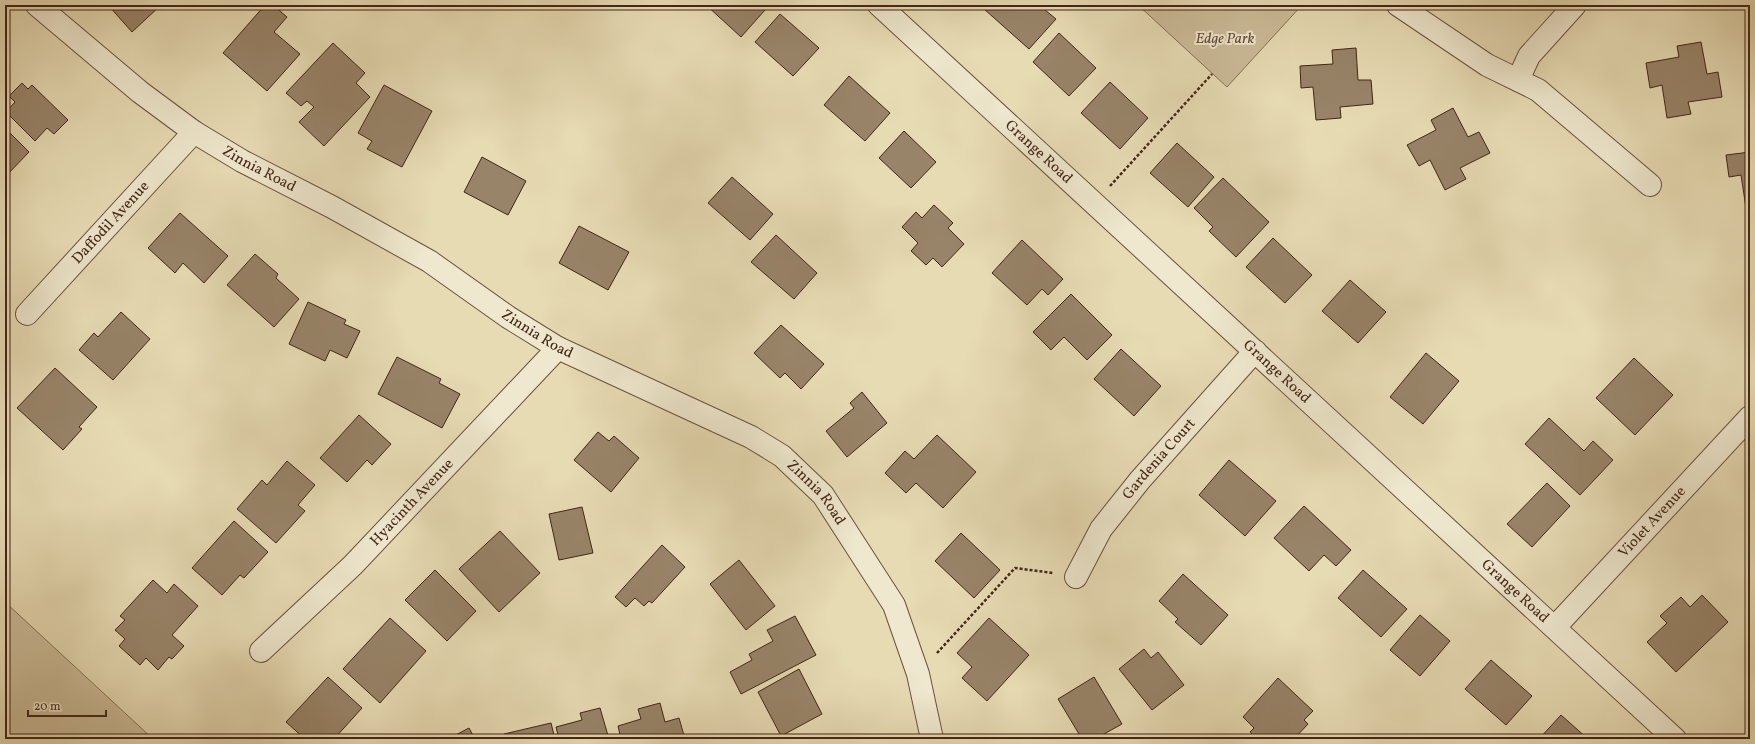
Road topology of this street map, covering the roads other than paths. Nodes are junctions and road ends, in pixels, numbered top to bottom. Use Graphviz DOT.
graph roads {
  1 [pos="38,5"];
  2 [pos="879,5"];
  3 [pos="1398,5"];
  4 [pos="1575,5"];
  5 [pos="1518,80"];
  6 [pos="194,132"];
  7 [pos="1650,184"];
  8 [pos="28,314"];
  9 [pos="558,348"];
  10 [pos="1255,351"];
  11 [pos="1750,417"];
  12 [pos="1076,577"];
  13 [pos="1555,628"];
  14 [pos="261,651"];
  15 [pos="932,739"];
  16 [pos="1675,739"];
  1 -- 6 [label="street, Zinnia Road"];
  2 -- 10 [label="street, Grange Road"];
  3 -- 5 [label="street"];
  4 -- 5 [label="street"];
  5 -- 7 [label="street"];
  6 -- 8 [label="street, Daffodil Avenue"];
  6 -- 9 [label="street, Zinnia Road"];
  9 -- 14 [label="street, Hyacinth Avenue"];
  9 -- 15 [label="street, Zinnia Road"];
  10 -- 12 [label="street, Gardenia Court"];
  10 -- 13 [label="street, Grange Road"];
  11 -- 13 [label="street, Violet Avenue"];
  13 -- 16 [label="street, Grange Road"];
}
